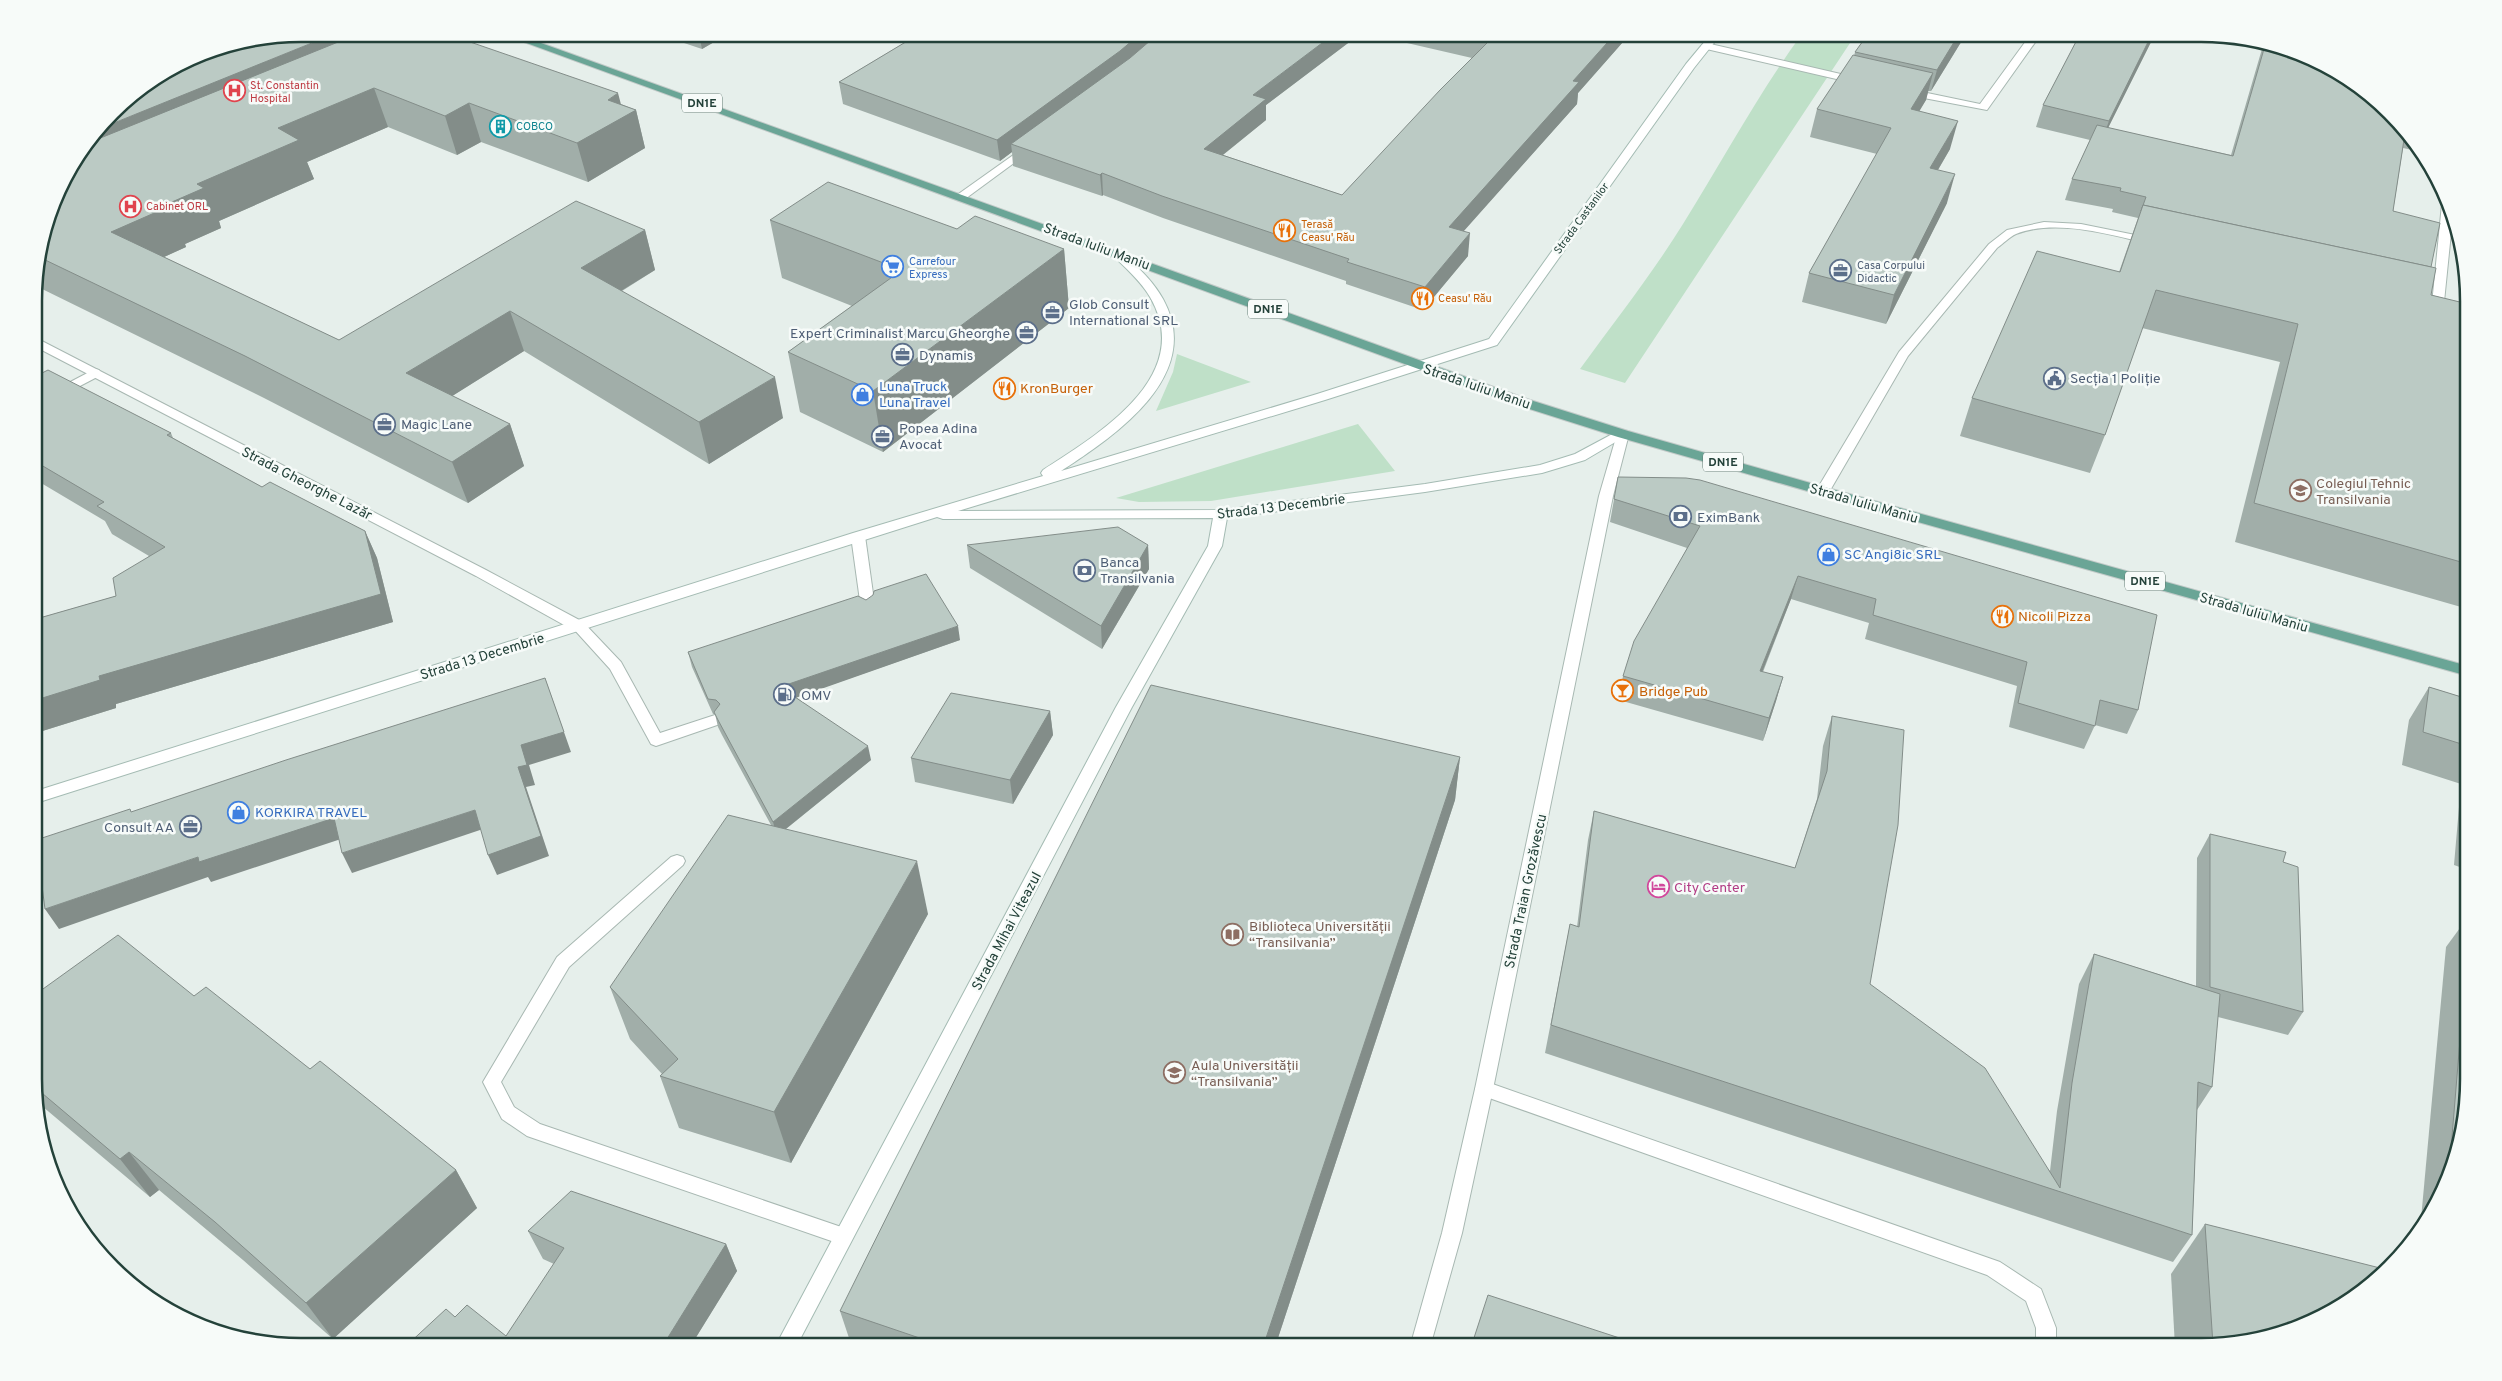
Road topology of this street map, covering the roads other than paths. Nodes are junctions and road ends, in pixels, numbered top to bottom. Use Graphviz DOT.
graph roads {
  1 [pos="533,43"];
  2 [pos="1708,43"];
  3 [pos="2030,43"];
  4 [pos="1706,46"];
  5 [pos="1867,83"];
  6 [pos="1896,90"];
  7 [pos="1039,139"];
  8 [pos="961,197"];
  9 [pos="2446,218"];
  10 [pos="2164,243"];
  11 [pos="1116,252"];
  12 [pos="2460,310"];
  13 [pos="42,345"];
  14 [pos="1420,366"];
  15 [pos="95,373"];
  16 [pos="42,401"];
  17 [pos="1624,434"];
  18 [pos="1034,482"];
  19 [pos="1823,491"];
  20 [pos="1222,514"];
  21 [pos="928,515"];
  22 [pos="858,536"];
  23 [pos="868,608"];
  24 [pos="578,626"];
  25 [pos="2460,669"];
  26 [pos="715,720"];
  27 [pos="42,794"];
  28 [pos="677,861"];
  29 [pos="1484,1089"];
  30 [pos="843,1236"];
  31 [pos="791,1338"];
  32 [pos="1423,1338"];
  33 [pos="2046,1338"];
  1 -- 8 [label="main road, Strada Iuliu Maniu / DN1E"];
  2 -- 4 [label="main road, Strada Castanilor"];
  3 -- 6 [label="main road"];
  4 -- 5 [label="main road"];
  4 -- 14 [label="main road, Strada Castanilor"];
  7 -- 8 [label="main road"];
  8 -- 11 [label="main road, Strada Iuliu Maniu / DN1E"];
  9 -- 12 [label="main road"];
  10 -- 19 [label="main road"];
  11 -- 14 [label="main road, Strada Iuliu Maniu / DN1E"];
  11 -- 18 [label="main road"];
  13 -- 15 [label="main road, Strada Gheorghe Lazăr"];
  14 -- 17 [label="main road, Strada Iuliu Maniu / DN1E"];
  14 -- 18 [label="main road, Strada 13 Decembrie"];
  15 -- 16 [label="main road"];
  15 -- 24 [label="main road, Strada Gheorghe Lazăr"];
  17 -- 19 [label="main road, Strada Iuliu Maniu / DN1E"];
  17 -- 20 [label="main road, Strada 13 Decembrie"];
  17 -- 29 [label="main road, Strada Traian Grozăvescu"];
  18 -- 21 [label="main road, Strada 13 Decembrie"];
  19 -- 25 [label="main road, Strada Iuliu Maniu / DN1E"];
  20 -- 21 [label="main road, Strada 13 Decembrie"];
  20 -- 30 [label="main road, Strada Mihai Viteazul"];
  21 -- 22 [label="main road, Strada 13 Decembrie"];
  22 -- 23 [label="main road"];
  22 -- 24 [label="main road, Strada 13 Decembrie"];
  24 -- 26 [label="main road, Strada Gheorghe Lazăr"];
  24 -- 27 [label="main road, Strada 13 Decembrie"];
  28 -- 30 [label="main road"];
  29 -- 32 [label="main road, Strada Traian Grozăvescu"];
  29 -- 33 [label="main road"];
  30 -- 31 [label="main road, Strada Mihai Viteazul"];
}
